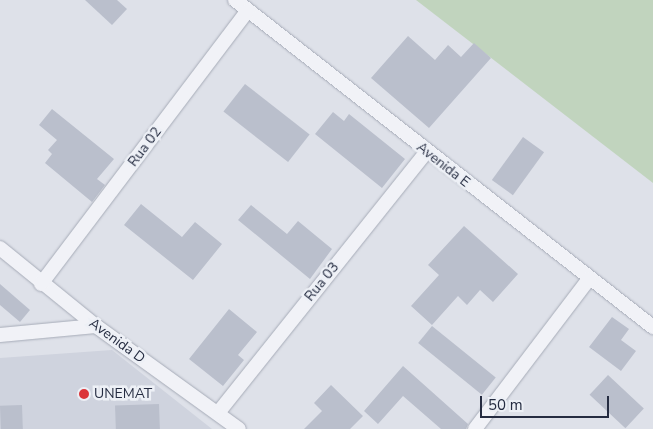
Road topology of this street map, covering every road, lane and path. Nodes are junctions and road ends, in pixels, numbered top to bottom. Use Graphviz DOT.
graph roads {
  1 [pos="235,0"];
  2 [pos="248,10"];
  3 [pos="426,152"];
  4 [pos="0,248"];
  5 [pos="589,279"];
  6 [pos="41,284"];
  7 [pos="96,326"];
  8 [pos="653,327"];
  9 [pos="0,335"];
  10 [pos="218,413"];
  11 [pos="239,429"];
  12 [pos="474,429"];
  1 -- 2 [label="street, Avenida E"];
  2 -- 3 [label="street, Avenida E"];
  2 -- 6 [label="street, Rua 02"];
  3 -- 5 [label="street, Avenida E"];
  3 -- 10 [label="street, Rua 03"];
  4 -- 6 [label="street, Avenida D"];
  5 -- 8 [label="street, Avenida E"];
  5 -- 12 [label="street"];
  6 -- 7 [label="street, Avenida D"];
  7 -- 9 [label="street"];
  7 -- 10 [label="street, Avenida D"];
  10 -- 11 [label="street, Avenida D"];
}
